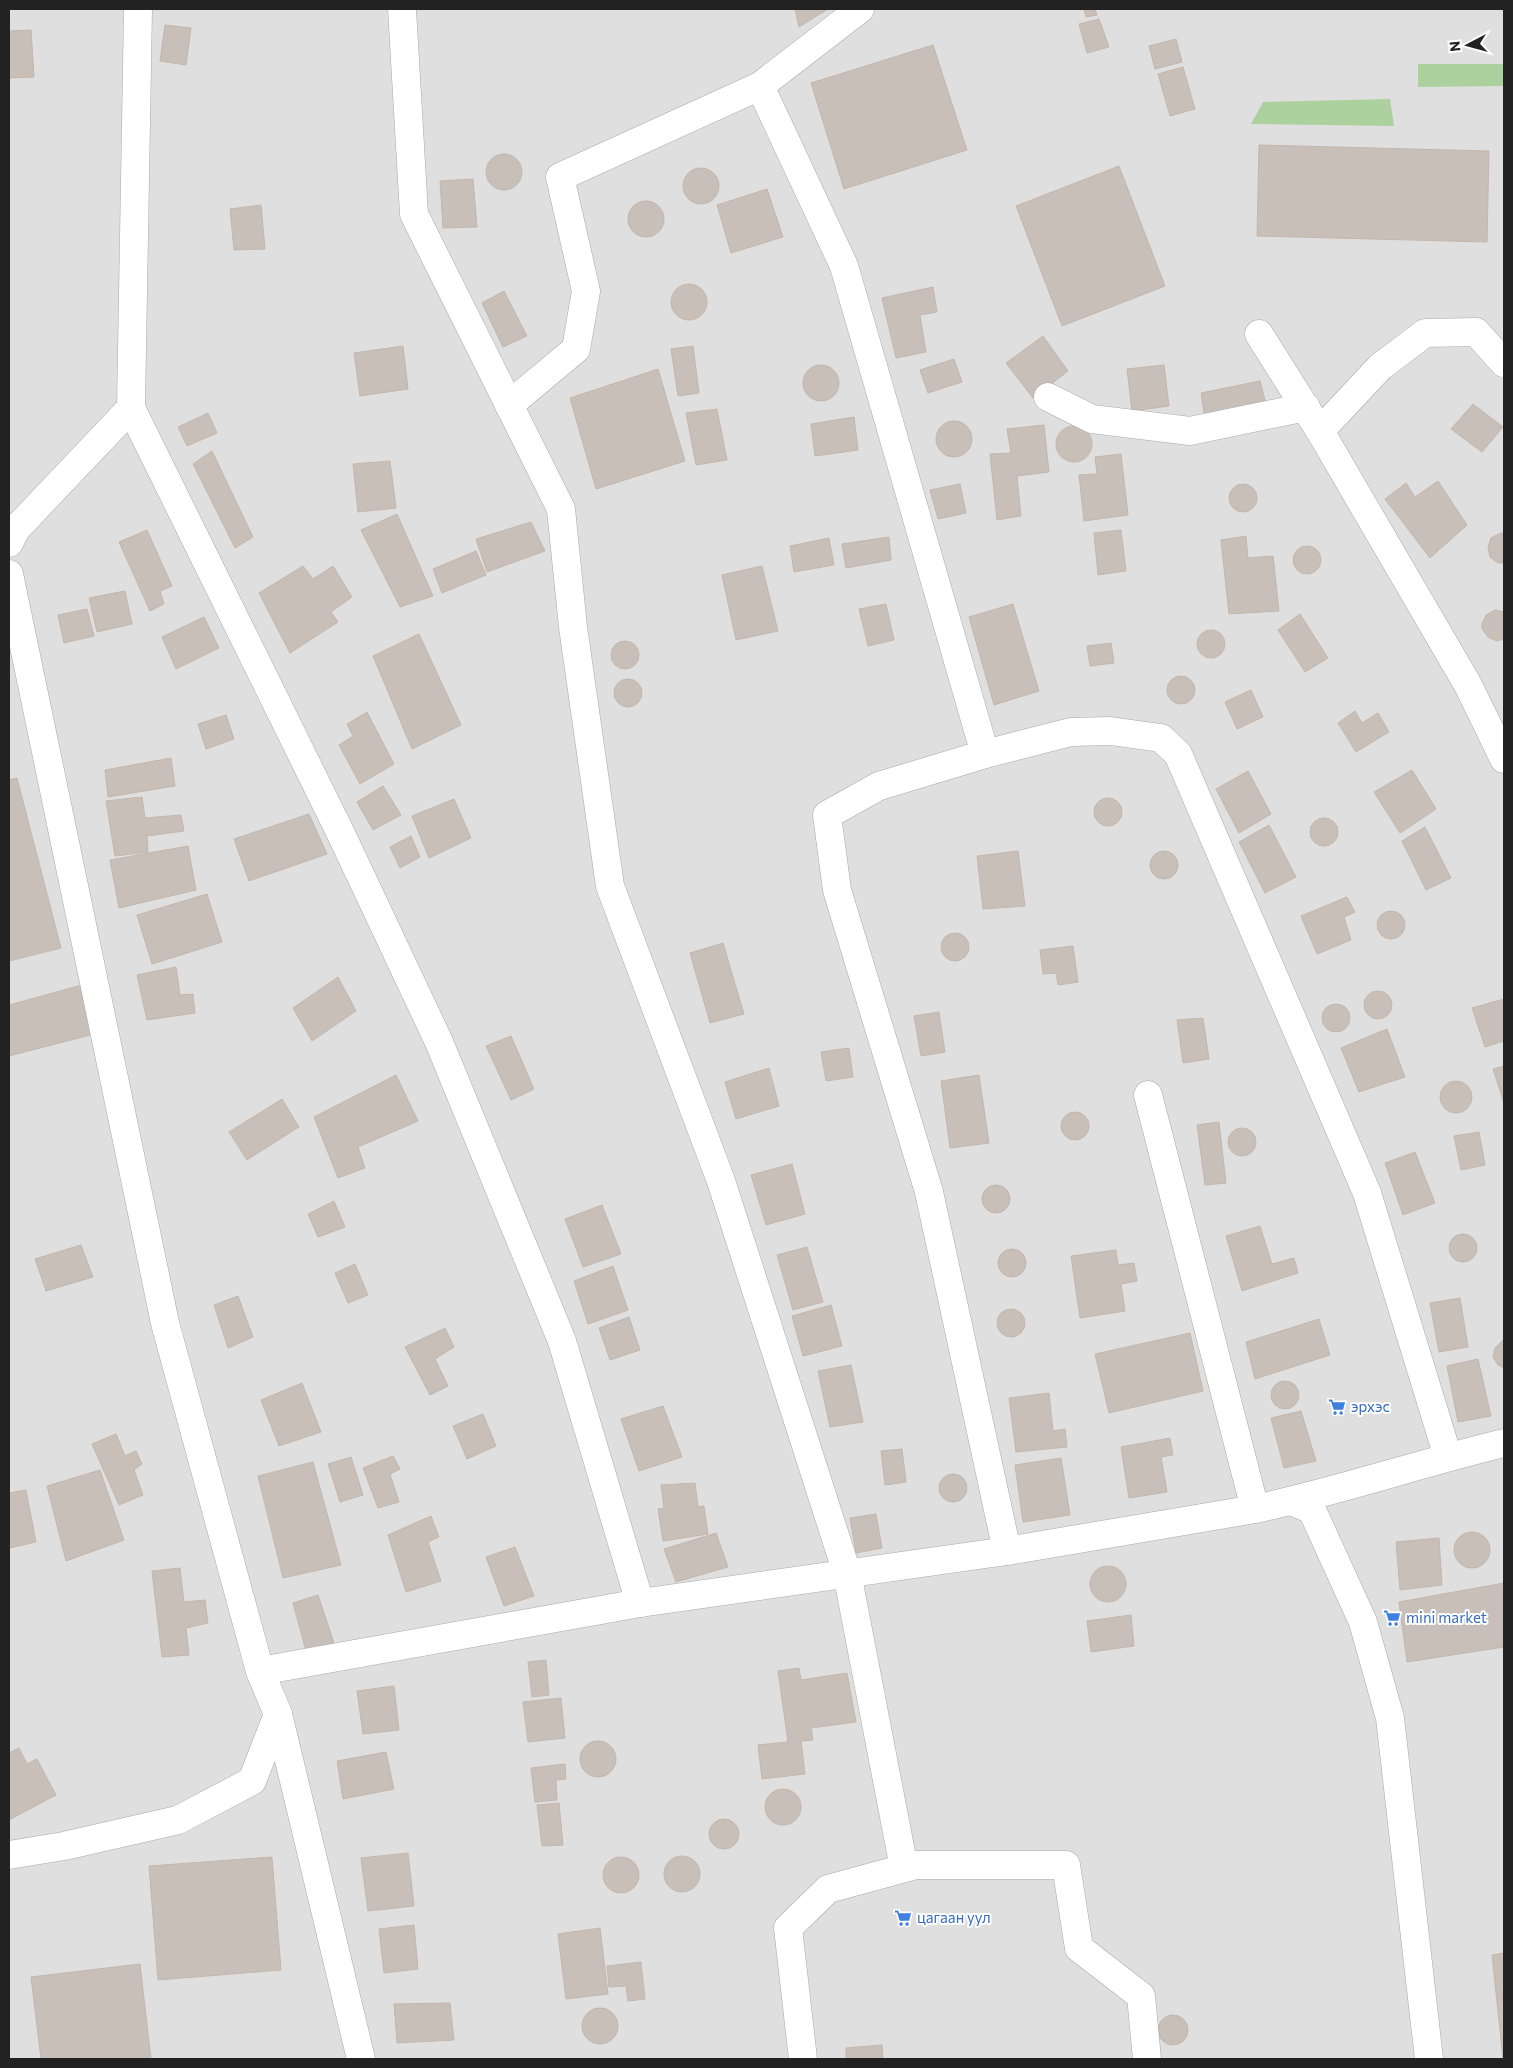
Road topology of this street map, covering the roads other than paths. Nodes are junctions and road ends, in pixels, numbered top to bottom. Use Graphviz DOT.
graph roads {
  1 [pos="138,9"];
  2 [pos="402,9"];
  3 [pos="860,9"];
  4 [pos="760,86"];
  5 [pos="1259,334"];
  6 [pos="1504,363"];
  7 [pos="1048,396"];
  8 [pos="509,404"];
  9 [pos="1306,407"];
  10 [pos="131,408"];
  11 [pos="1320,430"];
  12 [pos="9,544"];
  13 [pos="9,574"];
  14 [pos="985,754"];
  15 [pos="1504,758"];
  16 [pos="1148,1095"];
  17 [pos="1504,1443"];
  18 [pos="1448,1457"];
  19 [pos="1291,1501"];
  20 [pos="1255,1509"];
  21 [pos="1007,1551"];
  22 [pos="847,1573"];
  23 [pos="640,1603"];
  24 [pos="260,1671"];
  25 [pos="278,1714"];
  26 [pos="9,1855"];
  27 [pos="904,1868"];
  28 [pos="361,2059"];
  29 [pos="804,2059"];
  30 [pos="1147,2059"];
  31 [pos="1429,2059"];
  1 -- 10 [label="street"];
  2 -- 8 [label="street"];
  3 -- 4 [label="street"];
  4 -- 8 [label="street"];
  4 -- 14 [label="street"];
  5 -- 9 [label="street"];
  6 -- 11 [label="street"];
  7 -- 9 [label="street"];
  8 -- 22 [label="street"];
  9 -- 11 [label="street"];
  10 -- 12 [label="street"];
  10 -- 23 [label="street"];
  11 -- 15 [label="street"];
  13 -- 24 [label="street"];
  14 -- 18 [label="street"];
  14 -- 21 [label="street"];
  16 -- 20 [label="street"];
  17 -- 18 [label="street"];
  18 -- 19 [label="street"];
  19 -- 20 [label="street"];
  19 -- 31 [label="street"];
  20 -- 21 [label="street"];
  21 -- 22 [label="street"];
  22 -- 23 [label="street"];
  22 -- 27 [label="street"];
  23 -- 24 [label="street"];
  24 -- 25 [label="street"];
  25 -- 26 [label="street"];
  25 -- 28 [label="street"];
  27 -- 29 [label="street"];
  27 -- 30 [label="street"];
}
